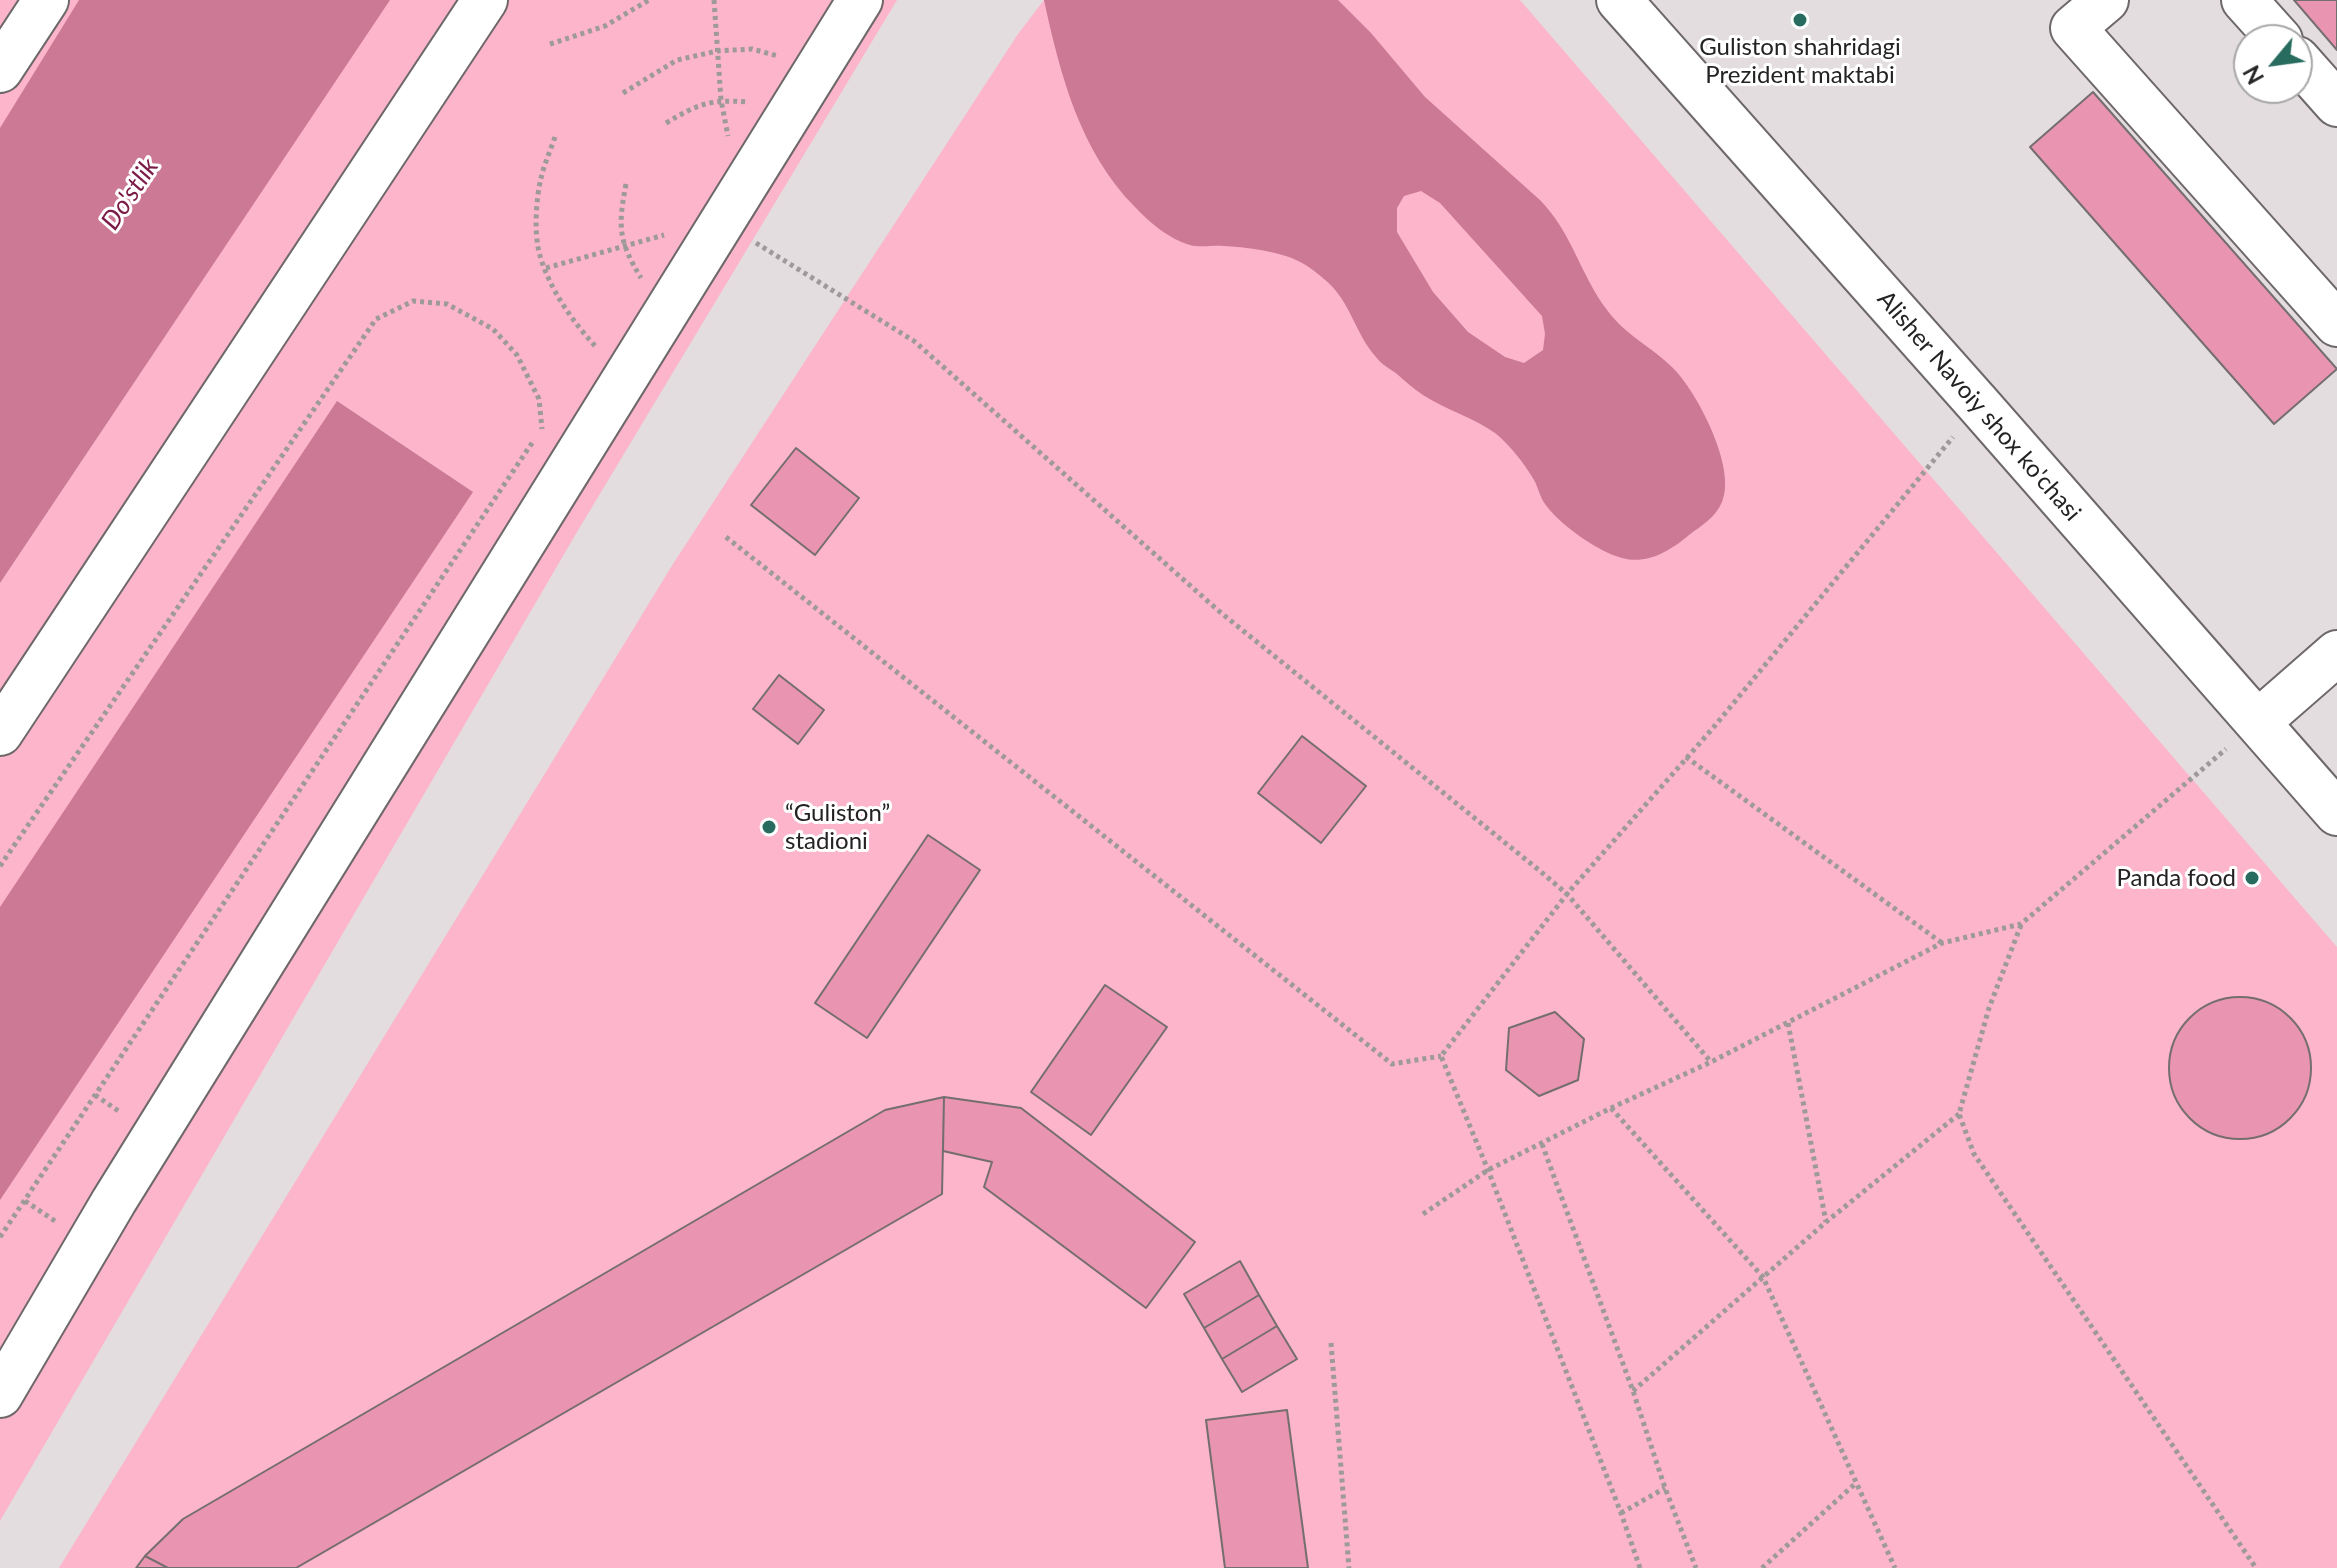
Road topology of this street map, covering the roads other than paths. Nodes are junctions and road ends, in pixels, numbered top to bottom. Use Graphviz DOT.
graph roads {
  1 [pos="46,0"];
  2 [pos="485,0"];
  3 [pos="860,0"];
  4 [pos="1619,0"];
  5 [pos="2106,0"];
  6 [pos="2244,0"];
  7 [pos="2266,24"];
  8 [pos="0,70"];
  9 [pos="2313,77"];
  10 [pos="2337,104"];
  11 [pos="2337,324"];
  12 [pos="2337,653"];
  13 [pos="2258,722"];
  14 [pos="0,733"];
  15 [pos="2337,813"];
  16 [pos="0,1395"];
  1 -- 8 [label="street"];
  2 -- 14 [label="street"];
  3 -- 16 [label="street"];
  4 -- 13 [label="street, Alisher Navoiy shox ko'chasi"];
  5 -- 11 [label="street"];
  6 -- 7 [label="street"];
  9 -- 10 [label="street"];
  12 -- 13 [label="street"];
  13 -- 15 [label="street, Alisher Navoiy shox ko'chasi"];
}
